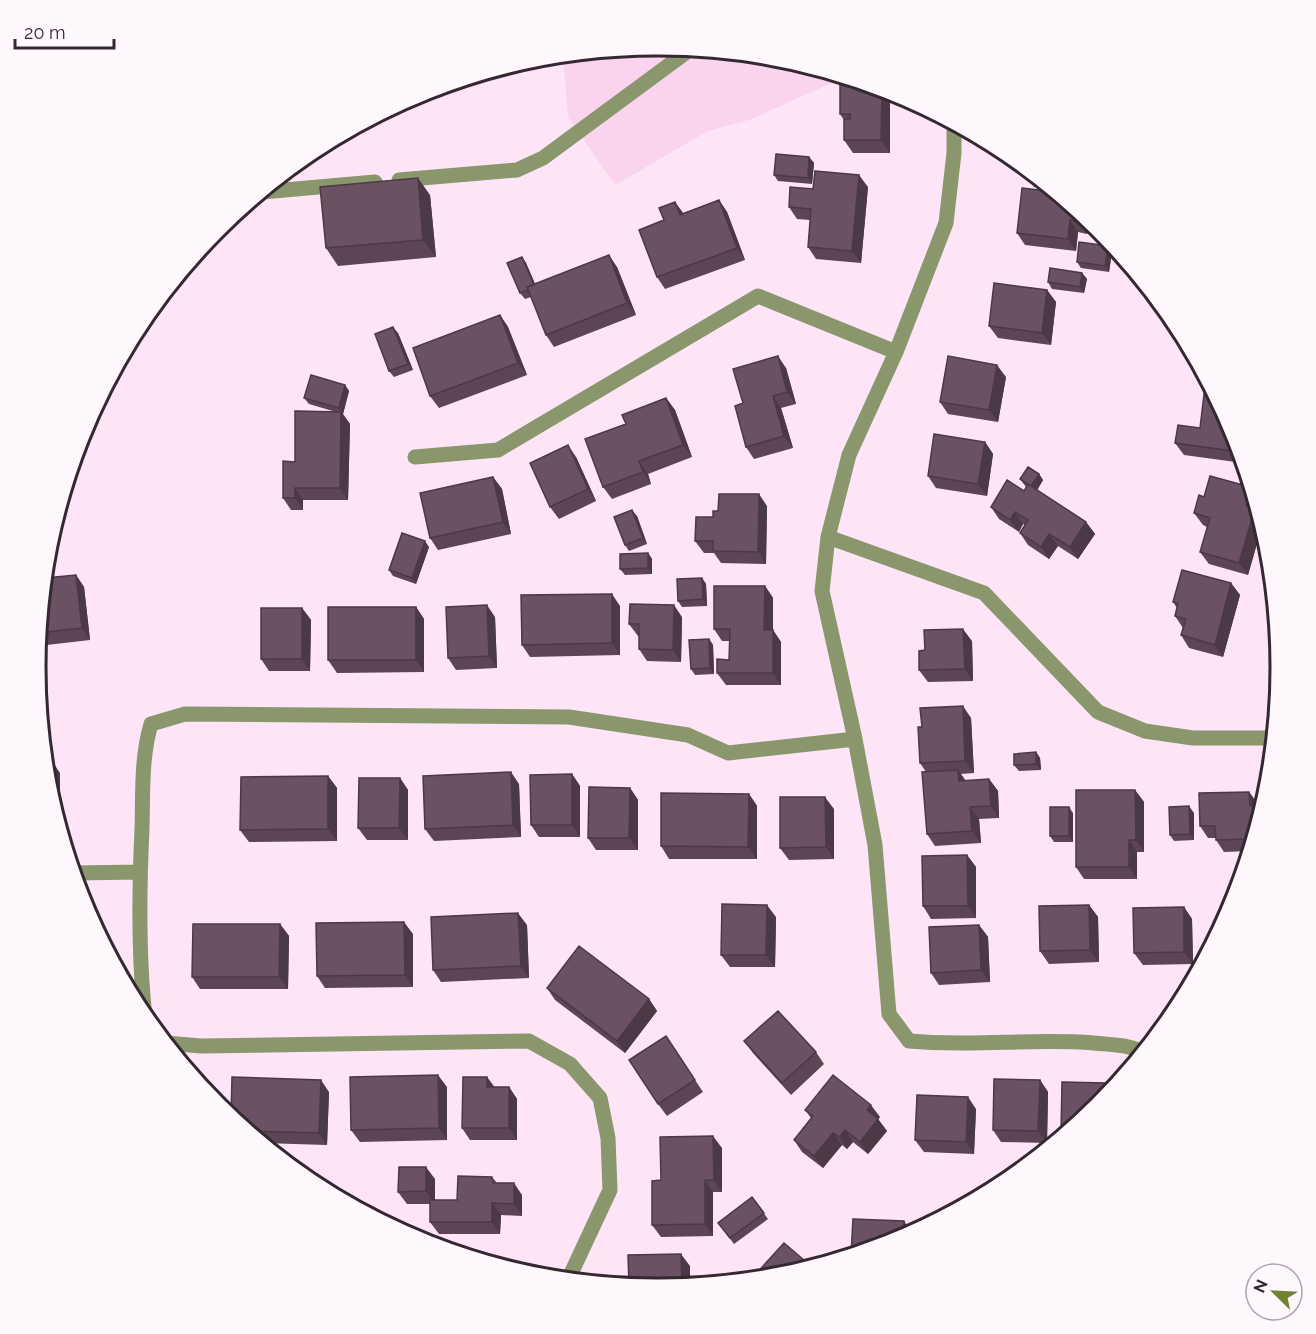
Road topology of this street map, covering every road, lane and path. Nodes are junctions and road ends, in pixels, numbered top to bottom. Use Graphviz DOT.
graph roads {
  1 [pos="680,57"];
  2 [pos="954,132"];
  3 [pos="275,191"];
  4 [pos="896,352"];
  5 [pos="415,457"];
  6 [pos="828,537"];
  7 [pos="1265,738"];
  8 [pos="855,739"];
  9 [pos="140,872"];
  10 [pos="82,873"];
  11 [pos="142,995"];
  12 [pos="177,1044"];
  13 [pos="1136,1048"];
  14 [pos="572,1272"];
  1 -- 3 [label="street"];
  2 -- 4 [label="street"];
  4 -- 5 [label="street"];
  4 -- 6 [label="street"];
  6 -- 7 [label="street"];
  6 -- 8 [label="street"];
  8 -- 9 [label="street"];
  8 -- 13 [label="street"];
  9 -- 10 [label="street"];
  9 -- 11 [label="street"];
  12 -- 14 [label="street"];
}
